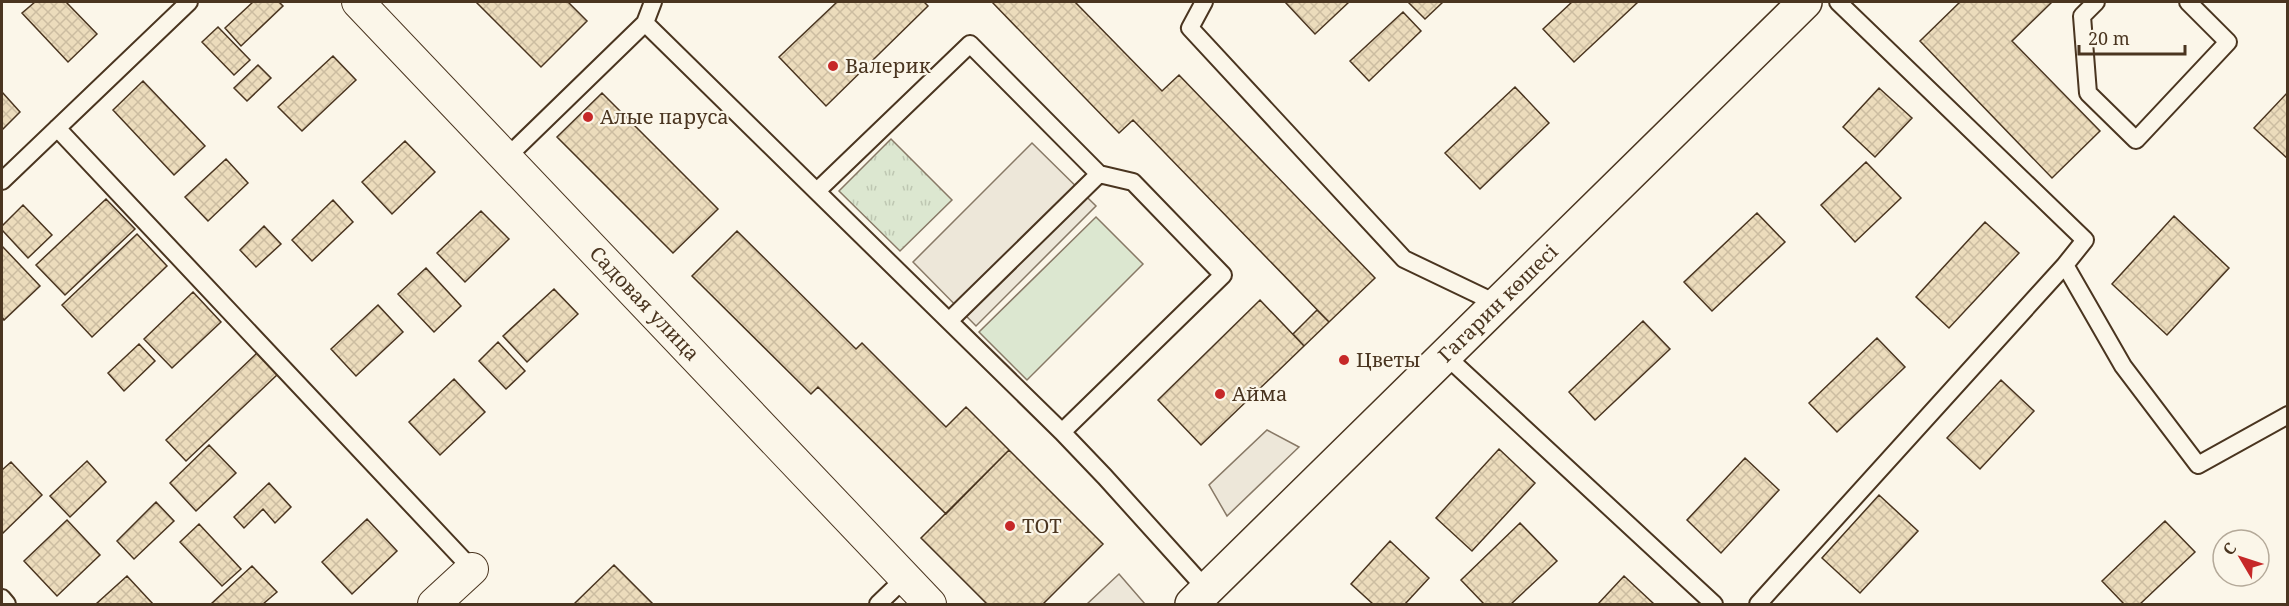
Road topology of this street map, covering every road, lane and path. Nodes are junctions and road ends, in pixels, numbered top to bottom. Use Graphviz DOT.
graph roads {
  1 [pos="189,2"];
  2 [pos="357,2"];
  3 [pos="653,2"];
  4 [pos="1204,2"];
  5 [pos="1805,2"];
  6 [pos="1838,2"];
  7 [pos="2096,2"];
  8 [pos="2188,2"];
  9 [pos="645,23"];
  10 [pos="57,128"];
  11 [pos="506,158"];
  12 [pos="1099,174"];
  13 [pos="2,181"];
  14 [pos="817,191"];
  15 [pos="2065,265"];
  16 [pos="1498,304"];
  17 [pos="949,321"];
  18 [pos="1445,356"];
  19 [pos="2288,415"];
  20 [pos="1062,432"];
  21 [pos="472,569"];
  22 [pos="905,578"];
  23 [pos="2,598"];
  24 [pos="1206,600"];
  25 [pos="8,604"];
  26 [pos="434,604"];
  27 [pos="878,604"];
  28 [pos="930,604"];
  29 [pos="1714,604"];
  30 [pos="1758,604"];
  1 -- 10 [label="lane"];
  2 -- 11 [label="street, Садовая улица"];
  3 -- 9 [label="lane"];
  4 -- 16 [label="lane"];
  5 -- 16 [label="street, Гагарин көшесі"];
  6 -- 15 [label="lane"];
  7 -- 8 [label="lane"];
  9 -- 11 [label="lane"];
  9 -- 14 [label="lane"];
  10 -- 13 [label="lane"];
  10 -- 21 [label="lane"];
  11 -- 22 [label="street, Садовая улица"];
  12 -- 14 [label="lane"];
  12 -- 17 [label="lane"];
  12 -- 20 [label="lane"];
  14 -- 17 [label="lane"];
  15 -- 19 [label="lane"];
  15 -- 30 [label="lane"];
  16 -- 18 [label="street, Гагарин көшесі"];
  17 -- 20 [label="lane"];
  18 -- 24 [label="street, Гагарин көшесі"];
  18 -- 29 [label="lane"];
  20 -- 24 [label="lane"];
  21 -- 26 [label="street"];
  22 -- 27 [label="lane"];
  22 -- 28 [label="street, Садовая улица"];
  23 -- 25 [label="lane"];
}
